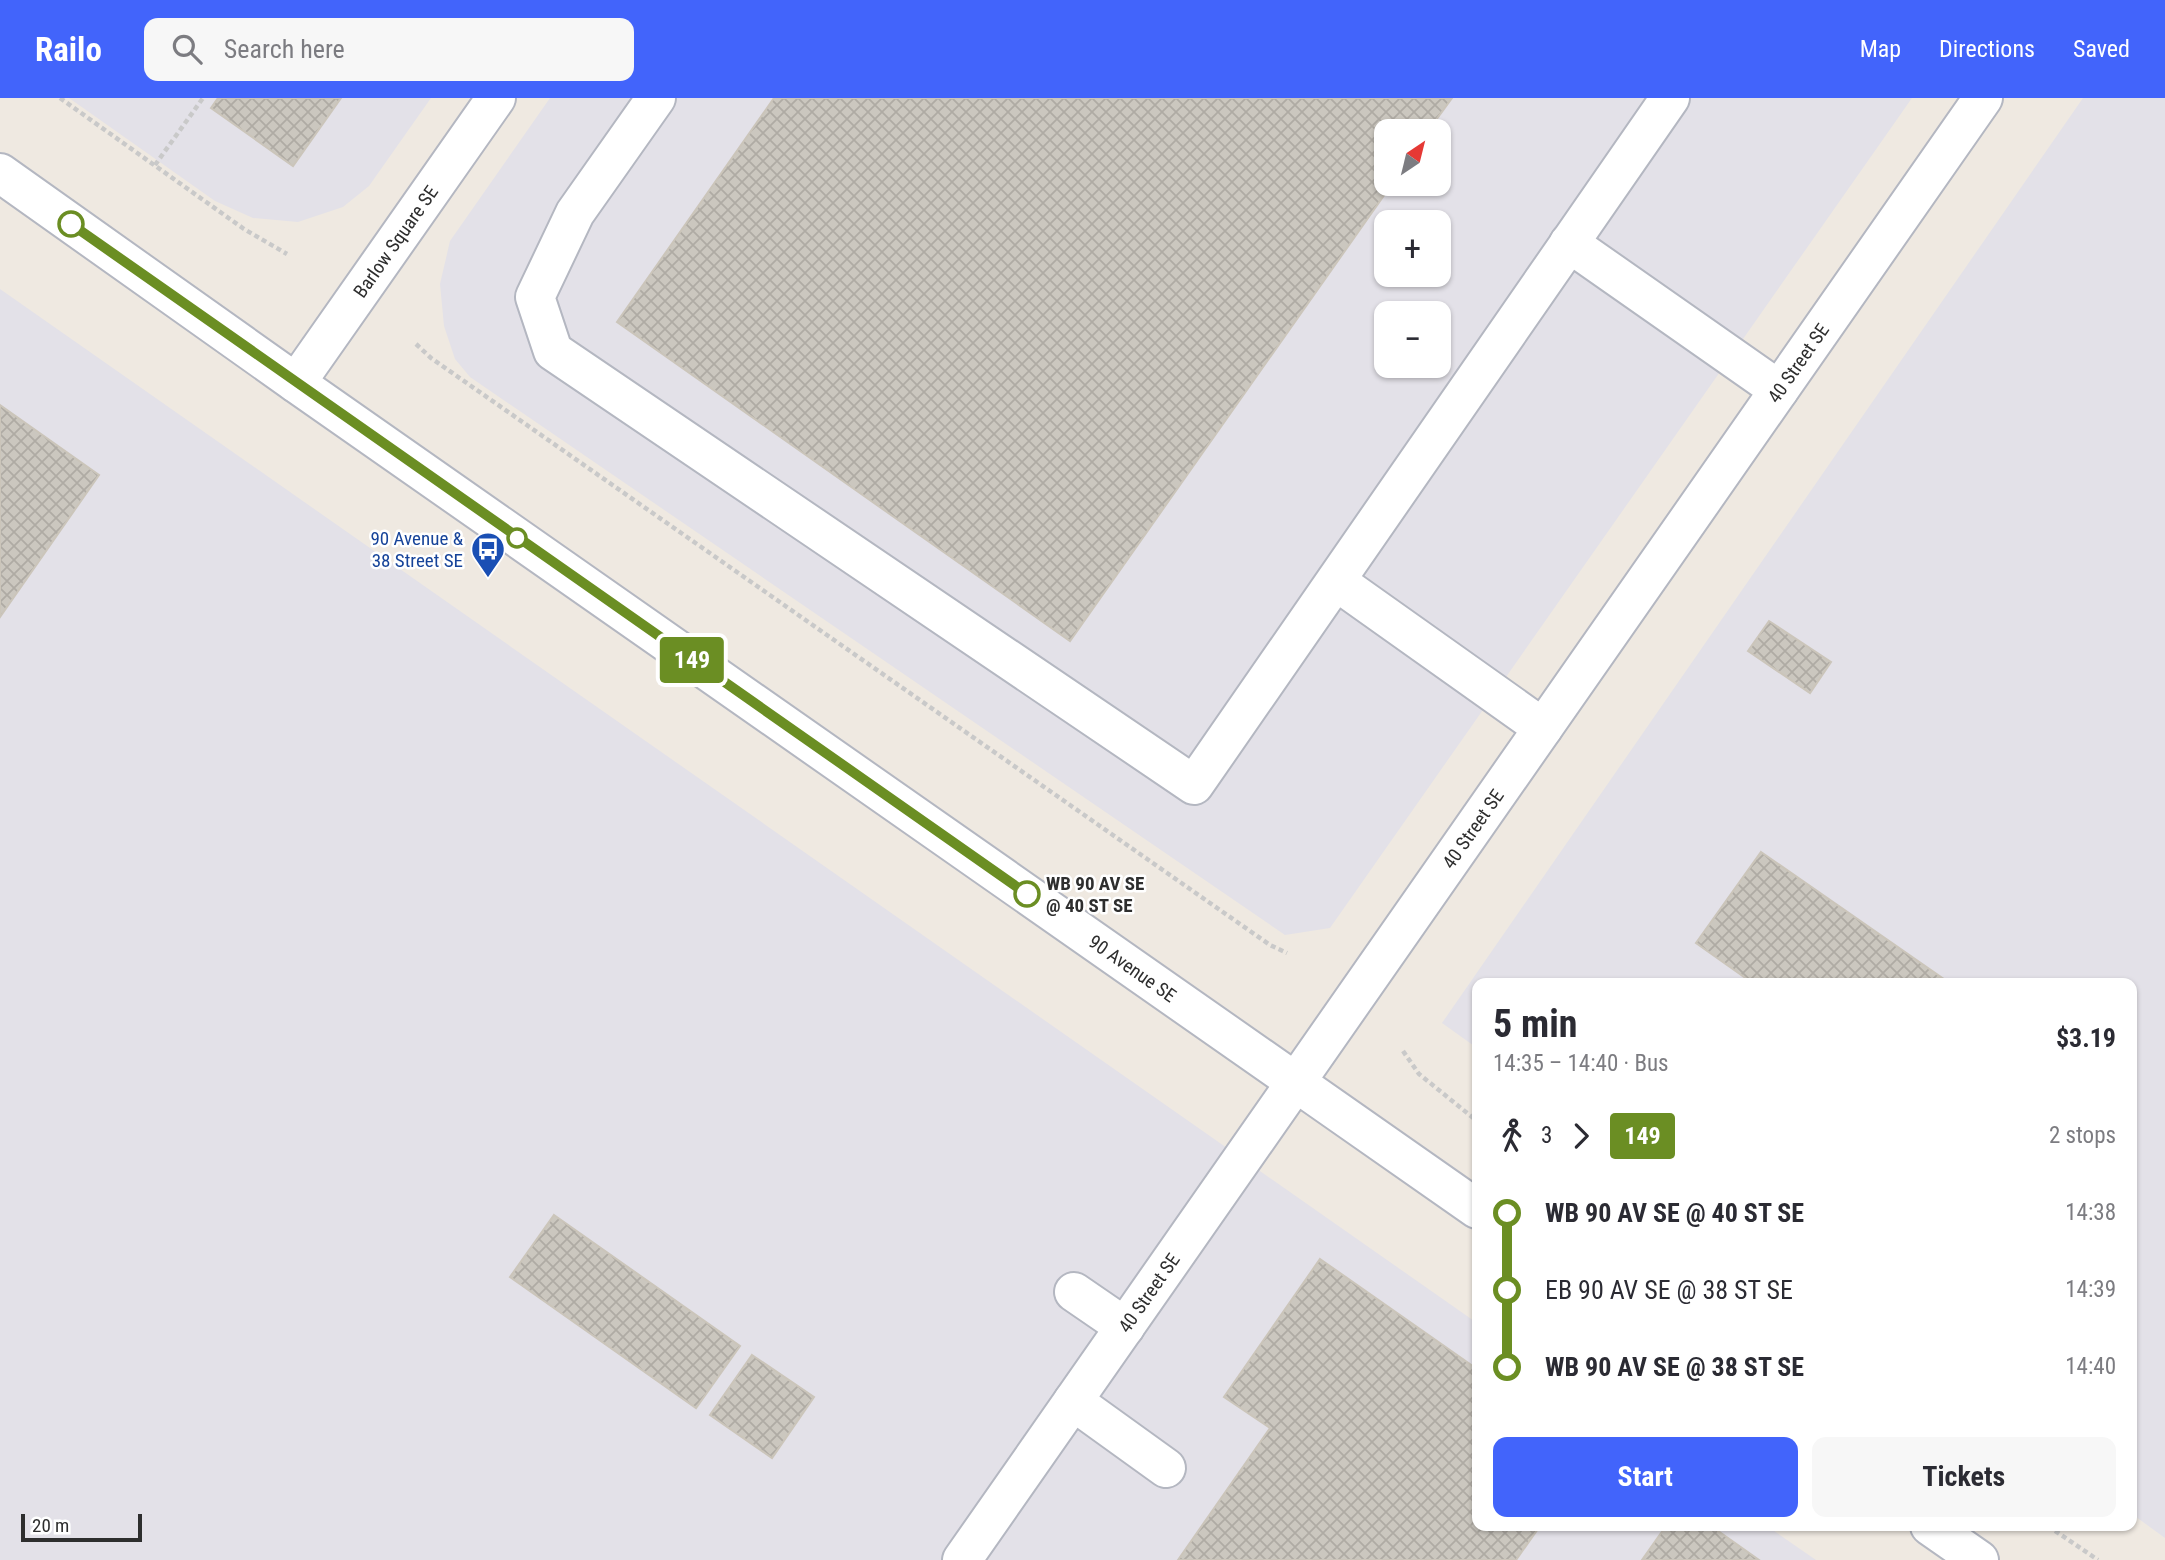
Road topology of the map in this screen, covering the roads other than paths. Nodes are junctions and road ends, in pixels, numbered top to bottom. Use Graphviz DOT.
graph roads {
  1 [pos="496,98"];
  2 [pos="656,98"];
  3 [pos="1670,98"];
  4 [pos="1983,98"];
  5 [pos="0,173"];
  6 [pos="1569,243"];
  7 [pos="296,383"];
  8 [pos="1779,390"];
  9 [pos="1336,581"];
  10 [pos="1543,728"];
  11 [pos="1296,1082"];
  12 [pos="1472,1205"];
  13 [pos="1074,1292"];
  14 [pos="1125,1327"];
  15 [pos="1073,1401"];
  16 [pos="1166,1468"];
  17 [pos="1937,1531"];
  18 [pos="962,1560"];
  19 [pos="1979,1560"];
  1 -- 7 [label="street, Barlow Square SE"];
  2 -- 9 [label="street"];
  3 -- 6 [label="street"];
  4 -- 8 [label="street, 40 Street SE"];
  5 -- 7 [label="street, 90 Avenue SE"];
  6 -- 8 [label="street"];
  6 -- 9 [label="street"];
  7 -- 11 [label="street, 90 Avenue SE"];
  8 -- 10 [label="street, 40 Street SE"];
  9 -- 10 [label="street"];
  10 -- 11 [label="street, 40 Street SE"];
  11 -- 12 [label="street, 90 Avenue SE"];
  11 -- 14 [label="street, 40 Street SE"];
  13 -- 14 [label="street"];
  14 -- 15 [label="street, 40 Street SE"];
  15 -- 16 [label="street"];
  15 -- 18 [label="street, 40 Street SE"];
  17 -- 19 [label="street"];
}
